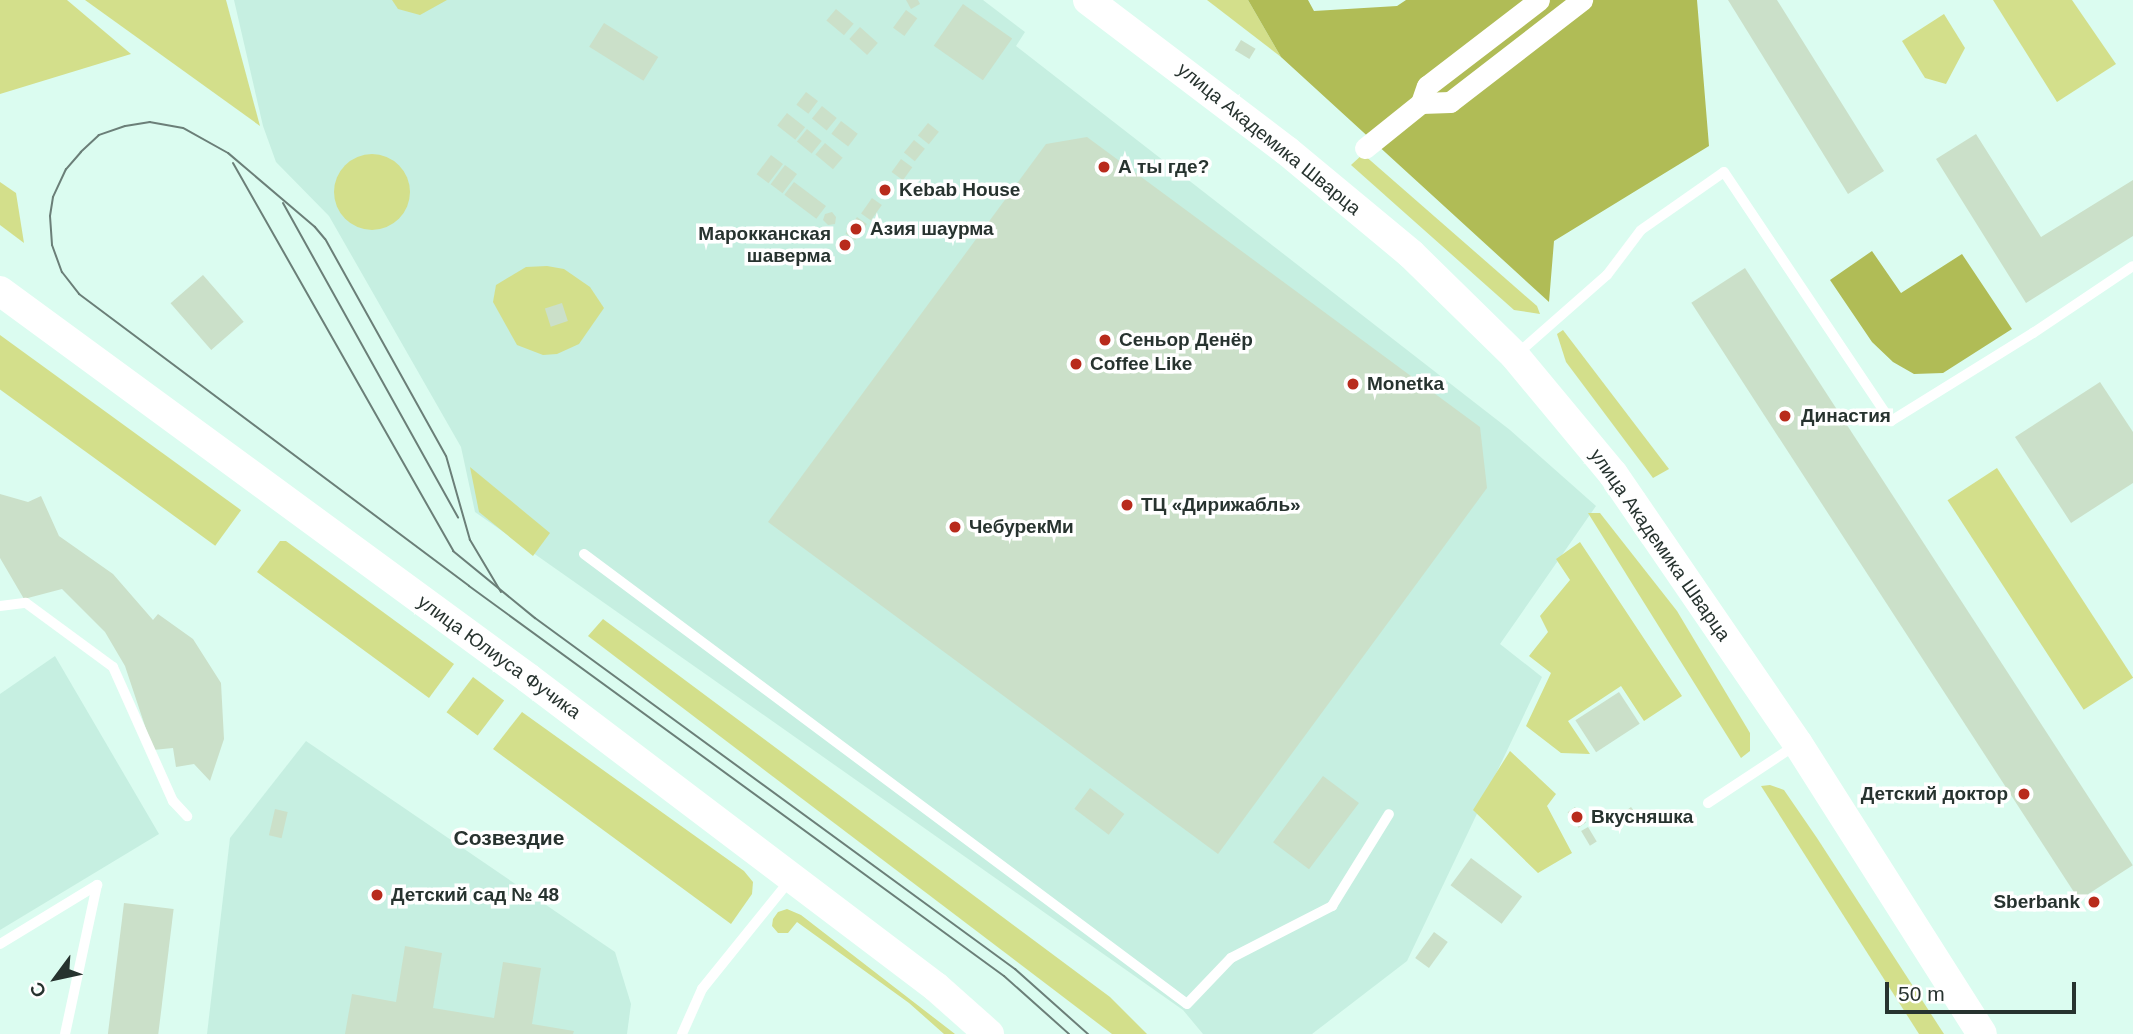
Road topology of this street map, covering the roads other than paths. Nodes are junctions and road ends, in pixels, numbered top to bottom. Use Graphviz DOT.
graph roads {
  1 [pos="1088,0"];
  2 [pos="1539,0"];
  3 [pos="1583,0"];
  4 [pos="1421,103"];
  5 [pos="1365,148"];
  6 [pos="2133,266"];
  7 [pos="0,291"];
  8 [pos="1515,356"];
  9 [pos="584,554"];
  10 [pos="0,606"];
  11 [pos="1798,744"];
  12 [pos="1708,803"];
  13 [pos="1389,814"];
  14 [pos="187,816"];
  15 [pos="792,877"];
  16 [pos="0,944"];
  17 [pos="65,1034"];
  18 [pos="681,1034"];
  19 [pos="989,1034"];
  20 [pos="1982,1034"];
  1 -- 8 [label="street, улица Академика Шварца"];
  2 -- 4 [label="street"];
  3 -- 4 [label="street"];
  4 -- 5 [label="street"];
  6 -- 8 [label="lane"];
  7 -- 15 [label="street, улица Юлиуса Фучика"];
  8 -- 11 [label="street, улица Академика Шварца"];
  9 -- 13 [label="lane"];
  10 -- 14 [label="lane"];
  11 -- 12 [label="lane"];
  11 -- 20 [label="street, улица Академика Шварца"];
  15 -- 18 [label="lane"];
  15 -- 19 [label="street, улица Юлиуса Фучика"];
  16 -- 17 [label="lane"];
}
